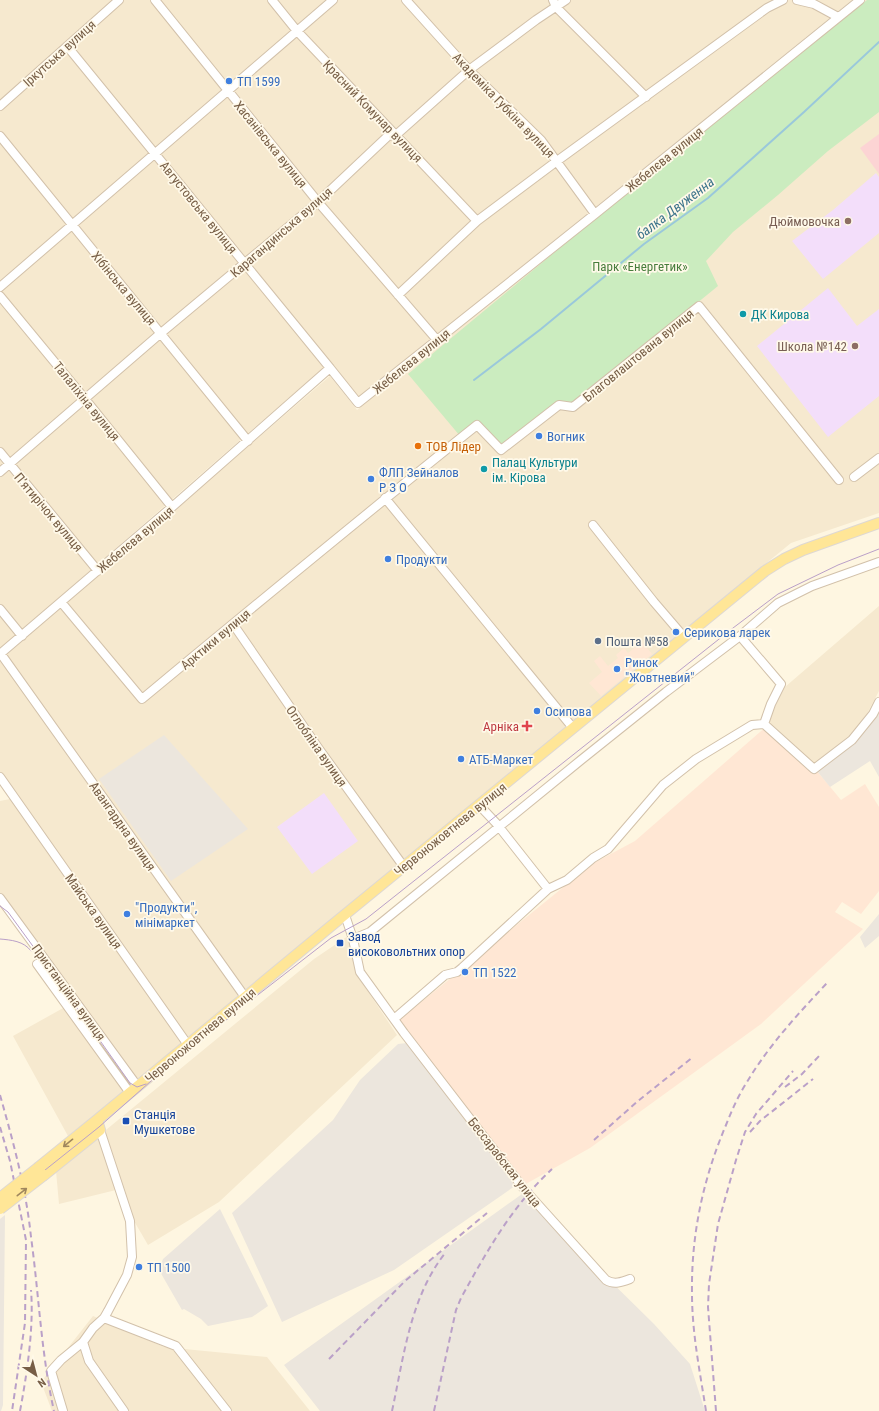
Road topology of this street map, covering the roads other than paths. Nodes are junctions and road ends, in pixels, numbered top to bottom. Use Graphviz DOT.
graph roads {
  1 [pos="119,0"];
  2 [pos="155,0"];
  3 [pos="272,0"];
  4 [pos="333,0"];
  5 [pos="406,0"];
  6 [pos="566,0"];
  7 [pos="783,0"];
  8 [pos="797,0"];
  9 [pos="860,0"];
  10 [pos="554,4"];
  11 [pos="838,17"];
  12 [pos="297,31"];
  13 [pos="67,46"];
  14 [pos="469,70"];
  15 [pos="227,91"];
  16 [pos="646,97"];
  17 [pos="0,106"];
  18 [pos="396,135"];
  19 [pos="0,136"];
  20 [pos="156,153"];
  21 [pos="557,160"];
  22 [pos="318,202"];
  23 [pos="595,214"];
  24 [pos="476,221"];
  25 [pos="72,226"];
  26 [pos="245,263"];
  27 [pos="0,287"];
  28 [pos="398,295"];
  29 [pos="0,296"];
  30 [pos="161,333"];
  31 [pos="437,340"];
  32 [pos="330,368"];
  33 [pos="85,399"];
  34 [pos="477,425"];
  35 [pos="248,441"];
  36 [pos="0,452"];
  37 [pos="879,458"];
  38 [pos="10,464"];
  39 [pos="0,472"];
  40 [pos="854,477"];
  41 [pos="839,480"];
  42 [pos="385,498"];
  43 [pos="172,508"];
  44 [pos="879,523"];
  45 [pos="593,525"];
  46 [pos="879,562"];
  47 [pos="98,571"];
  48 [pos="61,602"];
  49 [pos="0,609"];
  50 [pos="233,624"];
  51 [pos="22,636"];
  52 [pos="740,636"];
  53 [pos="684,637"];
  54 [pos="0,654"];
  55 [pos="879,702"];
  56 [pos="764,724"];
  57 [pos="573,728"];
  58 [pos="0,777"];
  59 [pos="479,805"];
  60 [pos="499,827"];
  61 [pos="404,867"];
  62 [pos="548,889"];
  63 [pos="0,898"];
  64 [pos="345,915"];
  65 [pos="353,939"];
  66 [pos="37,964"];
  67 [pos="245,997"];
  68 [pos="394,1019"];
  69 [pos="188,1045"];
  70 [pos="134,1090"];
  71 [pos="98,1125"];
  72 [pos="42,1171"];
  73 [pos="0,1198"];
  74 [pos="0,1209"];
  75 [pos="630,1279"];
  76 [pos="104,1318"];
  77 [pos="83,1342"];
  78 [pos="62,1411"];
  79 [pos="124,1411"];
  80 [pos="227,1411"];
  1 -- 13 [label="street, Іркутська вулиця"];
  2 -- 15 [label="street, Хасанівська вулиця"];
  3 -- 12 [label="street, Красний Комунар вулиця"];
  4 -- 12 [label="street"];
  5 -- 14 [label="street, Академіка Губкіна вулиця"];
  6 -- 10 [label="street, Карагандинська вулиця"];
  7 -- 16 [label="street"];
  8 -- 11 [label="street"];
  9 -- 11 [label="street, Жебелєва вулиця"];
  10 -- 14 [label="street, Карагандинська вулиця"];
  10 -- 16 [label="street"];
  11 -- 23 [label="street, Жебелєва вулиця"];
  12 -- 15 [label="street"];
  12 -- 18 [label="street, Красний Комунар вулиця"];
  13 -- 17 [label="street, Іркутська вулиця"];
  13 -- 20 [label="street, Августовська вулиця"];
  14 -- 18 [label="street, Карагандинська вулиця"];
  14 -- 21 [label="street, Академіка Губкіна вулиця"];
  15 -- 20 [label="street"];
  15 -- 22 [label="street, Хасанівська вулиця"];
  16 -- 21 [label="street"];
  18 -- 22 [label="street, Карагандинська вулиця"];
  18 -- 24 [label="street, Красний Комунар вулиця"];
  19 -- 25 [label="street, Хібінська вулиця"];
  20 -- 25 [label="street"];
  20 -- 26 [label="street, Августовська вулиця"];
  21 -- 23 [label="street, Академіка Губкіна вулиця"];
  21 -- 24 [label="street"];
  22 -- 26 [label="street, Карагандинська вулиця"];
  22 -- 28 [label="street, Хасанівська вулиця"];
  23 -- 31 [label="street, Жебелєва вулиця"];
  24 -- 28 [label="street"];
  25 -- 27 [label="street"];
  25 -- 30 [label="street, Хібінська вулиця"];
  26 -- 30 [label="street, Карагандинська вулиця"];
  26 -- 32 [label="street, Августовська вулиця"];
  28 -- 31 [label="street, Хасанівська вулиця"];
  29 -- 33 [label="street, Талаліхіна вулиця"];
  30 -- 33 [label="street, Карагандинська вулиця"];
  30 -- 35 [label="street, Хібінська вулиця"];
  31 -- 32 [label="street, Жебелєва вулиця"];
  32 -- 35 [label="street, Жебелєва вулиця"];
  33 -- 38 [label="street, Карагандинська вулиця"];
  33 -- 43 [label="street, Талаліхіна вулиця"];
  34 -- 41 [label="street, Благовлаштована вулиця"];
  34 -- 42 [label="street, Арктики вулиця"];
  35 -- 43 [label="street, Жебелєва вулиця"];
  36 -- 38 [label="street, П’ятирічок вулиця"];
  37 -- 40 [label="street"];
  38 -- 39 [label="street, Карагандинська вулиця"];
  38 -- 47 [label="street, П’ятирічок вулиця"];
  42 -- 50 [label="street, Арктики вулиця"];
  42 -- 57 [label="street"];
  43 -- 47 [label="street, Жебелєва вулиця"];
  44 -- 53 [label="main road, Червоножовтнева вулиця"];
  45 -- 53 [label="street"];
  46 -- 52 [label="street"];
  47 -- 48 [label="street, Жебелєва вулиця"];
  48 -- 50 [label="street, Арктики вулиця"];
  48 -- 51 [label="street, Жебелєва вулиця"];
  49 -- 51 [label="street"];
  50 -- 61 [label="street, Оглобліна вулиця"];
  51 -- 54 [label="street, Жебелєва вулиця"];
  52 -- 56 [label="street"];
  52 -- 60 [label="street"];
  53 -- 57 [label="main road, Червоножовтнева вулиця"];
  54 -- 67 [label="street, Авангардна вулиця"];
  55 -- 56 [label="street"];
  56 -- 62 [label="street"];
  57 -- 59 [label="main road, Червоножовтнева вулиця"];
  58 -- 69 [label="street, Майська вулиця"];
  59 -- 60 [label="street"];
  59 -- 61 [label="main road, Червоножовтнева вулиця"];
  60 -- 62 [label="street"];
  60 -- 65 [label="street"];
  61 -- 64 [label="main road, Червоножовтнева вулиця"];
  62 -- 68 [label="street"];
  63 -- 70 [label="street, Пристанційна вулиця"];
  64 -- 65 [label="street, Бессарабская улица"];
  64 -- 67 [label="main road, Червоножовтнева вулиця"];
  65 -- 68 [label="street, Бессарабская улица"];
  66 -- 70 [label="street, Пристанційна вулиця"];
  67 -- 69 [label="main road, Червоножовтнева вулиця"];
  68 -- 75 [label="street, Бессарабская улица"];
  69 -- 70 [label="main road, Червоножовтнева вулиця"];
  70 -- 71 [label="main road, Червоножовтнева вулиця"];
  71 -- 72 [label="main road, Червоножовтнева вулиця"];
  71 -- 76 [label="street"];
  72 -- 73 [label="main road, bridge"];
  74 -- 72 [label="main road, one-way, bridge"];
  76 -- 77 [label="street"];
  76 -- 80 [label="street"];
  77 -- 78 [label="street"];
  77 -- 79 [label="street"];
}
